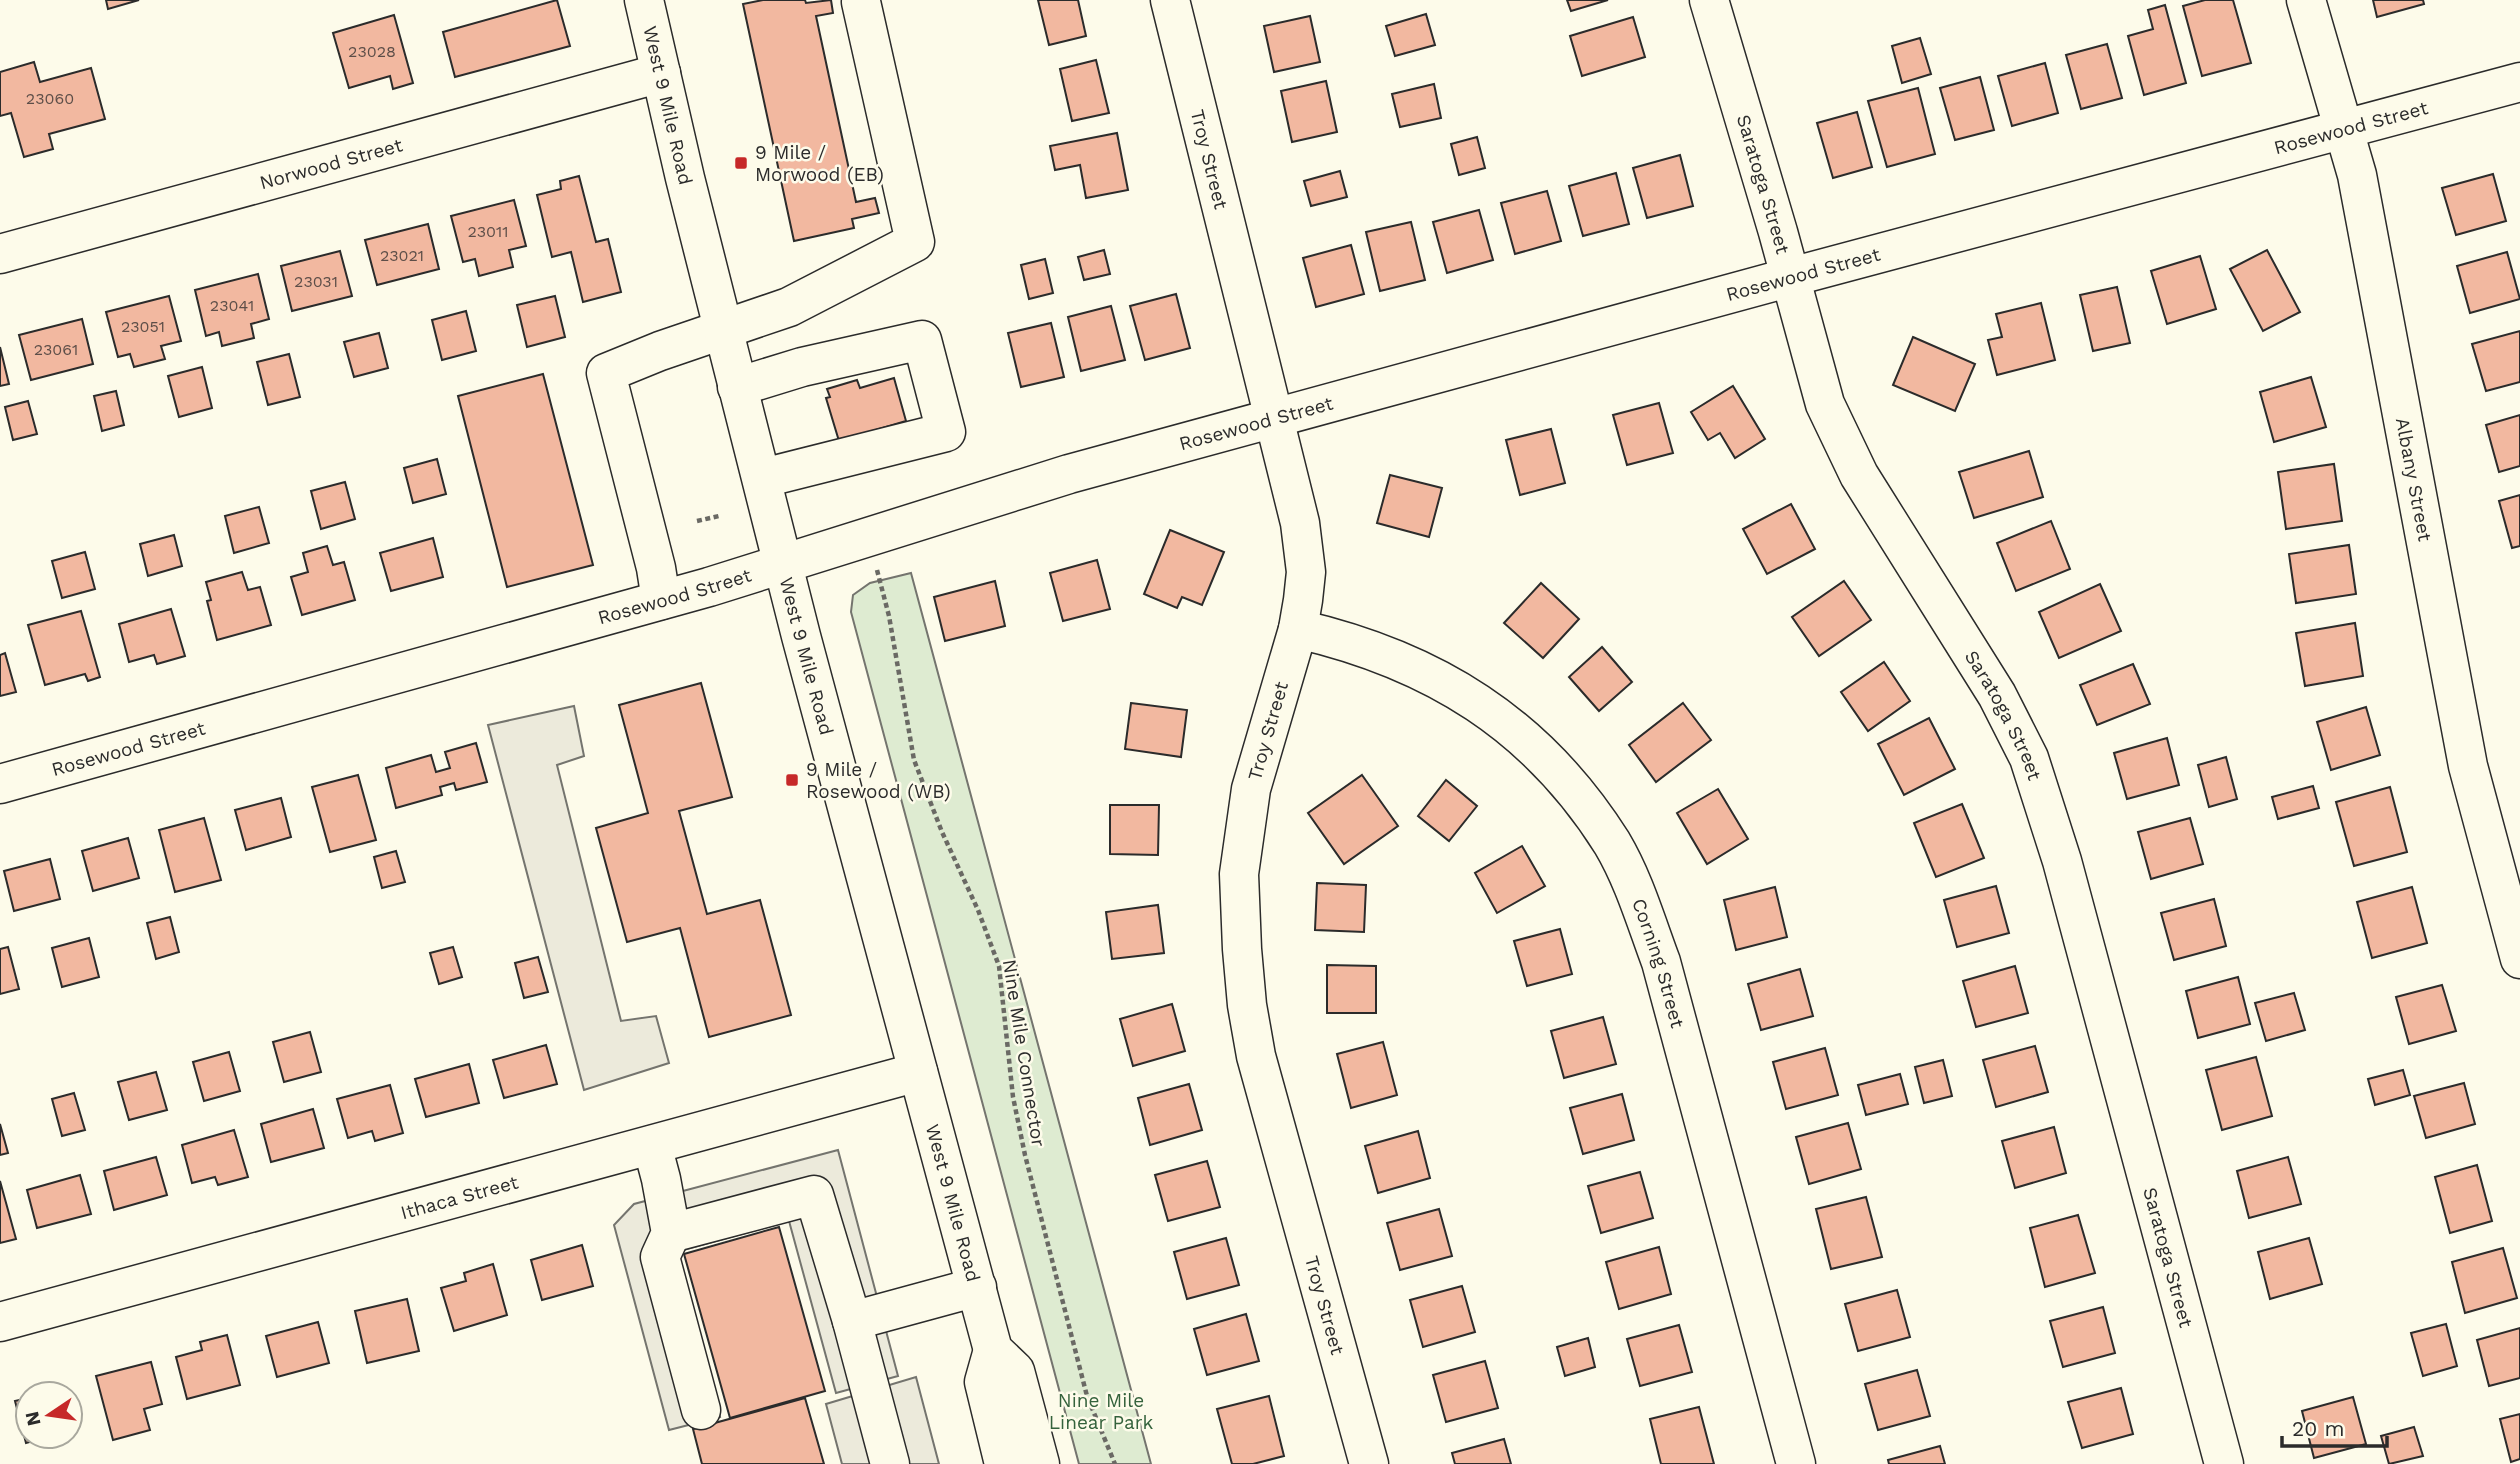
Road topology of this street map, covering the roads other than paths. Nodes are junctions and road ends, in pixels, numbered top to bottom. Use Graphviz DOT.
graph roads {
  1 [pos="644,0"];
  2 [pos="1170,0"];
  3 [pos="1709,0"];
  4 [pos="2306,0"];
  5 [pos="861,2"];
  6 [pos="661,73"];
  7 [pos="2520,82"];
  8 [pos="2344,129"];
  9 [pos="0,254"];
  10 [pos="1791,277"];
  11 [pos="724,331"];
  12 [pos="737,387"];
  13 [pos="1274,418"];
  14 [pos="762,478"];
  15 [pos="783,564"];
  16 [pos="661,600"];
  17 [pos="1298,629"];
  18 [pos="0,784"];
  19 [pos="2520,959"];
  20 [pos="918,1072"];
  21 [pos="652,1145"];
  22 [pos="671,1233"];
  23 [pos="977,1287"];
  24 [pos="852,1321"];
  25 [pos="0,1322"];
  26 [pos="993,1350"];
  27 [pos="701,1410"];
  28 [pos="890,1464"];
  29 [pos="1004,1464"];
  30 [pos="1040,1464"];
  31 [pos="1369,1464"];
  32 [pos="1796,1464"];
  33 [pos="2224,1464"];
  1 -- 6 [label="street, West 9 Mile Road"];
  2 -- 13 [label="street, Troy Street"];
  3 -- 10 [label="street, Saratoga Street"];
  4 -- 8 [label="street, Albany Street"];
  5 -- 11 [label="street"];
  6 -- 9 [label="street, Norwood Street"];
  6 -- 11 [label="street, West 9 Mile Road"];
  7 -- 8 [label="street, Rosewood Street"];
  8 -- 10 [label="street, Rosewood Street"];
  8 -- 19 [label="street, Albany Street"];
  10 -- 13 [label="street, Rosewood Street"];
  10 -- 33 [label="street, Saratoga Street"];
  11 -- 12 [label="street, West 9 Mile Road"];
  11 -- 16 [label="street"];
  12 -- 14 [label="street, West 9 Mile Road"];
  12 -- 14 [label="street"];
  13 -- 15 [label="street, Rosewood Street"];
  13 -- 17 [label="street, Troy Street"];
  14 -- 15 [label="street, West 9 Mile Road"];
  15 -- 16 [label="street, Rosewood Street"];
  15 -- 20 [label="street, West 9 Mile Road"];
  16 -- 18 [label="street, Rosewood Street"];
  17 -- 31 [label="street, Troy Street"];
  17 -- 32 [label="street, Corning Street"];
  20 -- 21 [label="street, Ithaca Street"];
  20 -- 23 [label="street, West 9 Mile Road"];
  21 -- 22 [label="street"];
  21 -- 25 [label="street, Ithaca Street"];
  22 -- 24 [label="street"];
  22 -- 27 [label="street"];
  23 -- 24 [label="street"];
  23 -- 26 [label="street, West 9 Mile Road"];
  24 -- 28 [label="street"];
  26 -- 29 [label="street, West 9 Mile Road"];
  26 -- 30 [label="street, West 9 Mile Road"];
}
